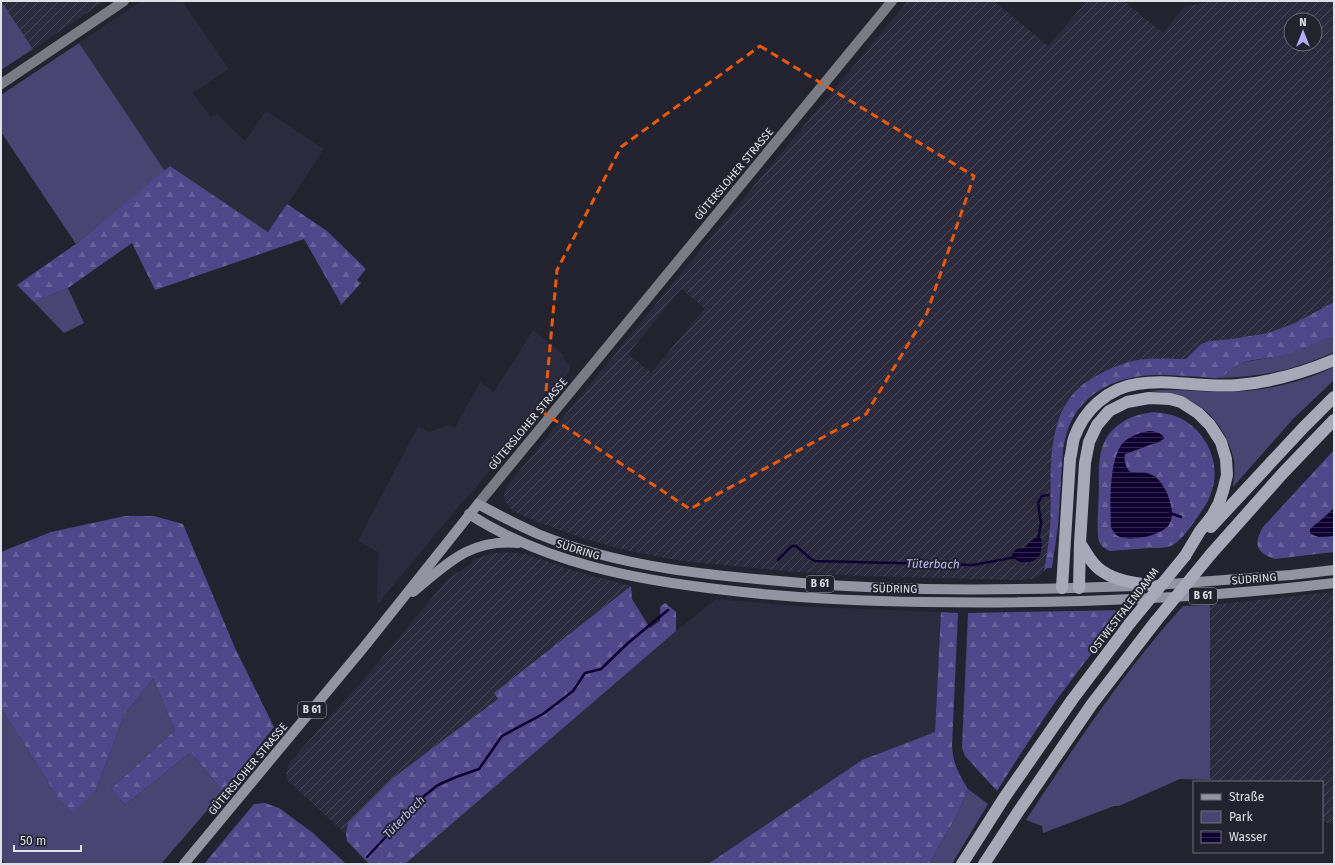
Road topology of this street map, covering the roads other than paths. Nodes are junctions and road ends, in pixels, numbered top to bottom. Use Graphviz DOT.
graph roads {
  1 [pos="124,1"];
  2 [pos="892,1"];
  3 [pos="1,84"];
  4 [pos="1334,360"];
  5 [pos="1334,397"];
  6 [pos="1334,420"];
  7 [pos="478,504"];
  8 [pos="469,514"];
  9 [pos="1080,543"];
  10 [pos="531,546"];
  11 [pos="1185,556"];
  12 [pos="1334,570"];
  13 [pos="1334,583"];
  14 [pos="1151,586"];
  15 [pos="1062,588"];
  16 [pos="1079,588"];
  17 [pos="1071,602"];
  18 [pos="396,606"];
  19 [pos="184,864"];
  20 [pos="962,864"];
  21 [pos="984,864"];
  1 -- 3 [label="street"];
  2 -- 7 [label="street, GÜTERSLOHER STRASSE"];
  4 -- 15 [label="highway"];
  5 -- 11 [label="highway, OSTWESTFALENDAMM"];
  6 -- 21 [label="highway, B 61, bridge"];
  7 -- 8 [label="main road, GÜTERSLOHER STRASSE / B 61"];
  7 -- 15 [label="main road, SÜDRING / B 61"];
  8 -- 10 [label="main road, SÜDRING / B 61"];
  8 -- 18 [label="main road, GÜTERSLOHER STRASSE / B 61"];
  9 -- 11 [label="highway"];
  9 -- 14 [label="highway"];
  9 -- 16 [label="highway"];
  10 -- 17 [label="main road, SÜDRING / B 61"];
  10 -- 18 [label="main road, B 61"];
  11 -- 20 [label="highway, OSTWESTFALENDAMM, bridge"];
  12 -- 14 [label="main road, SÜDRING"];
  13 -- 17 [label="main road, SÜDRING / B 61"];
  14 -- 16 [label="main road, SÜDRING"];
  15 -- 16 [label="main road, SÜDRING"];
  15 -- 17 [label="main road"];
  16 -- 17 [label="main road"];
  18 -- 19 [label="main road, GÜTERSLOHER STRASSE / B 61"];
}
